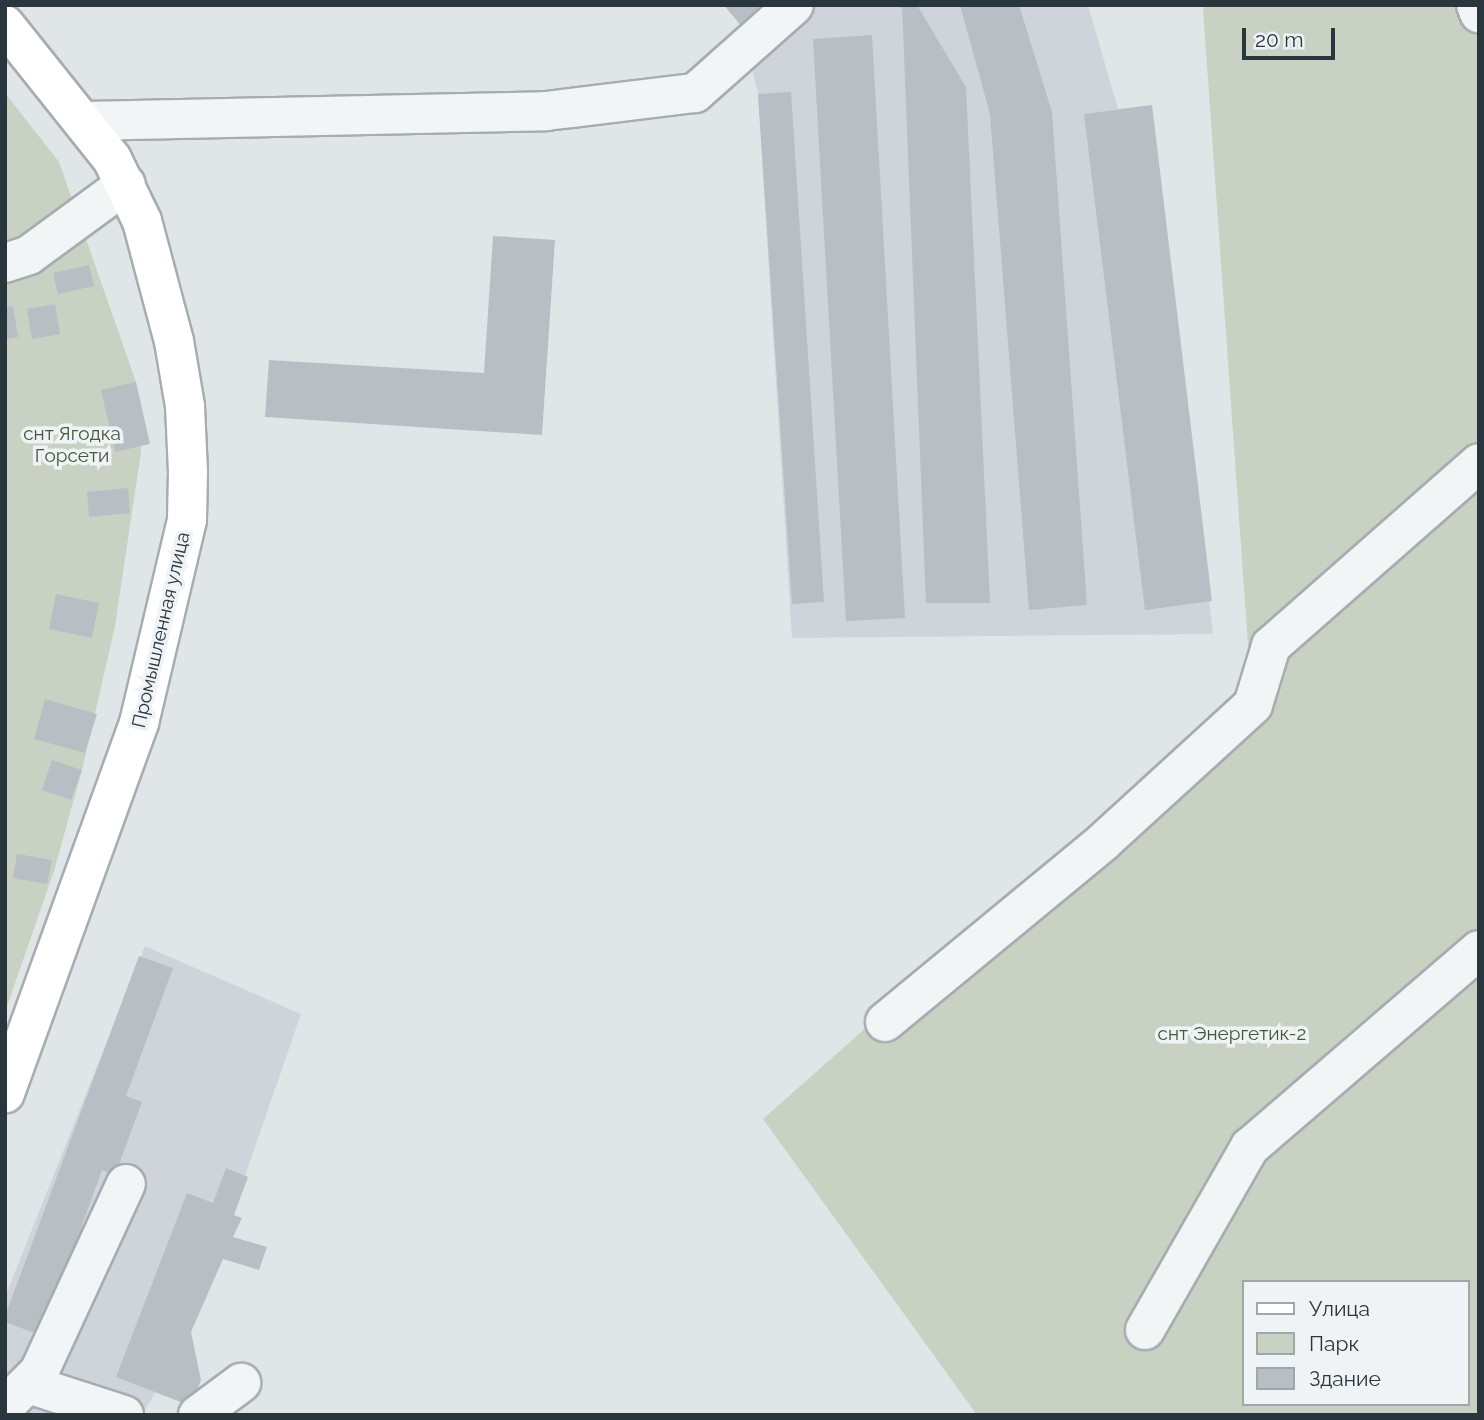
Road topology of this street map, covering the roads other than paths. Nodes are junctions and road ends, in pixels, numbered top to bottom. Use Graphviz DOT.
graph roads {
  1 [pos="794,5"];
  2 [pos="1476,5"];
  3 [pos="1479,13"];
  4 [pos="5,25"];
  5 [pos="85,121"];
  6 [pos="126,184"];
  7 [pos="5,262"];
  8 [pos="1479,463"];
  9 [pos="1479,950"];
  10 [pos="885,1022"];
  11 [pos="5,1094"];
  12 [pos="127,1184"];
  13 [pos="1145,1330"];
  14 [pos="242,1383"];
  15 [pos="17,1395"];
  16 [pos="124,1415"];
  17 [pos="198,1415"];
  1 -- 5 [label="lane"];
  2 -- 3 [label="lane"];
  4 -- 5 [label="main road, Промышленная улица"];
  5 -- 6 [label="main road, Промышленная улица"];
  6 -- 7 [label="lane"];
  6 -- 11 [label="main road, Промышленная улица"];
  8 -- 10 [label="lane"];
  9 -- 13 [label="lane"];
  12 -- 15 [label="lane"];
  14 -- 17 [label="lane"];
  15 -- 16 [label="lane"];
}
